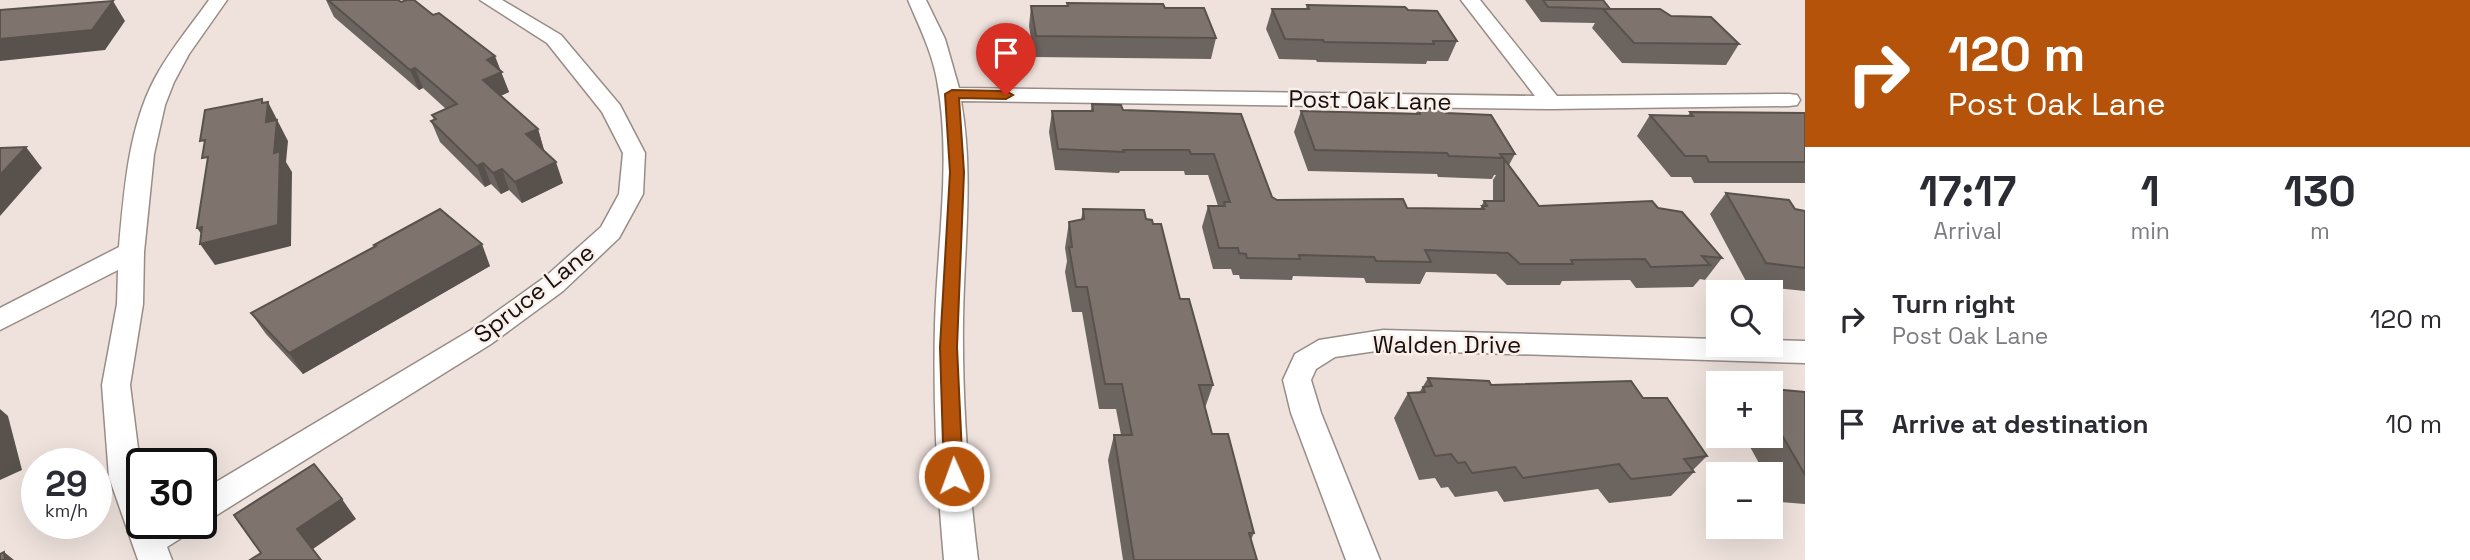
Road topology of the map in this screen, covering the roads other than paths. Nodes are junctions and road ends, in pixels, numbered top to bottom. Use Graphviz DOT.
graph roads {
  1 [pos="218,0"];
  2 [pos="489,0"];
  3 [pos="917,0"];
  4 [pos="1470,0"];
  5 [pos="952,94"];
  6 [pos="1789,100"];
  7 [pos="1551,103"];
  8 [pos="131,252"];
  9 [pos="0,320"];
  10 [pos="1805,352"];
  11 [pos="217,498"];
  12 [pos="151,551"];
  13 [pos="961,560"];
  14 [pos="1363,560"];
  1 -- 8 [label="street"];
  2 -- 11 [label="street, Spruce Lane"];
  3 -- 5 [label="street"];
  4 -- 7 [label="street"];
  5 -- 7 [label="street, Post Oak Lane"];
  5 -- 13 [label="street"];
  6 -- 7 [label="street, Post Oak Lane"];
  8 -- 9 [label="street"];
  8 -- 12 [label="street"];
  10 -- 14 [label="street, Walden Drive"];
}
